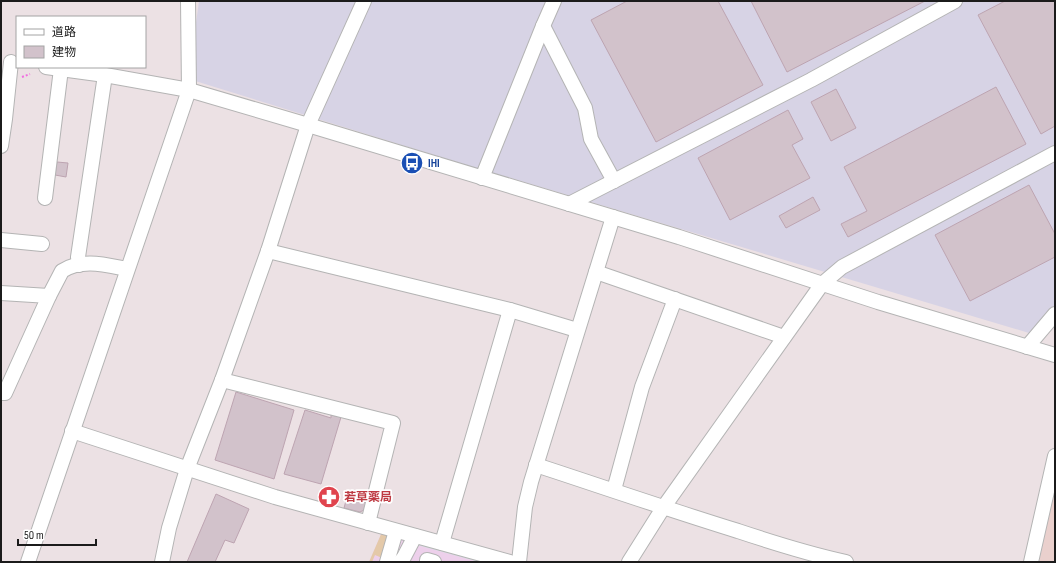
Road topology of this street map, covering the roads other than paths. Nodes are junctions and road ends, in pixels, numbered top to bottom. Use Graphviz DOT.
graph roads {
  1 [pos="188,1"];
  2 [pos="364,1"];
  3 [pos="554,1"];
  4 [pos="955,1"];
  5 [pos="542,26"];
  6 [pos="10,62"];
  7 [pos="54,68"];
  8 [pos="61,69"];
  9 [pos="105,75"];
  10 [pos="189,90"];
  11 [pos="3,120"];
  12 [pos="308,125"];
  13 [pos="1,146"];
  14 [pos="1055,153"];
  15 [pos="482,178"];
  16 [pos="614,181"];
  17 [pos="43,190"];
  18 [pos="569,204"];
  19 [pos="613,218"];
  20 [pos="1,240"];
  21 [pos="42,244"];
  22 [pos="268,251"];
  23 [pos="79,265"];
  24 [pos="127,269"];
  25 [pos="596,272"];
  26 [pos="822,284"];
  27 [pos="1,293"];
  28 [pos="49,296"];
  29 [pos="675,299"];
  30 [pos="510,310"];
  31 [pos="1055,314"];
  32 [pos="577,330"];
  33 [pos="784,337"];
  34 [pos="1027,347"];
  35 [pos="1055,355"];
  36 [pos="222,380"];
  37 [pos="1,393"];
  38 [pos="72,431"];
  39 [pos="1055,456"];
  40 [pos="536,465"];
  41 [pos="187,469"];
  42 [pos="614,490"];
  43 [pos="663,508"];
  44 [pos="368,523"];
  45 [pos="396,531"];
  46 [pos="415,536"];
  47 [pos="442,543"];
  48 [pos="813,559"];
  49 [pos="28,562"];
  50 [pos="162,562"];
  51 [pos="387,562"];
  52 [pos="400,562"];
  53 [pos="427,562"];
  54 [pos="434,562"];
  55 [pos="510,562"];
  56 [pos="519,562"];
  57 [pos="629,562"];
  58 [pos="846,562"];
  59 [pos="1031,562"];
  1 -- 10 [label="street"];
  2 -- 12 [label="street"];
  3 -- 5 [label="street"];
  4 -- 16 [label="street"];
  5 -- 15 [label="street"];
  5 -- 16 [label="street"];
  6 -- 11 [label="street"];
  7 -- 8 [label="street"];
  8 -- 9 [label="street"];
  8 -- 17 [label="street"];
  9 -- 10 [label="street"];
  9 -- 23 [label="street"];
  10 -- 12 [label="street"];
  10 -- 24 [label="street"];
  11 -- 13 [label="street"];
  12 -- 15 [label="street"];
  12 -- 22 [label="street"];
  14 -- 26 [label="street"];
  15 -- 18 [label="street"];
  16 -- 18 [label="street"];
  18 -- 19 [label="street"];
  19 -- 25 [label="street"];
  19 -- 26 [label="street"];
  20 -- 21 [label="street"];
  22 -- 30 [label="street"];
  22 -- 36 [label="street"];
  23 -- 24 [label="street"];
  23 -- 28 [label="street"];
  24 -- 38 [label="street"];
  25 -- 29 [label="street"];
  25 -- 32 [label="street"];
  26 -- 33 [label="street"];
  26 -- 34 [label="street"];
  27 -- 28 [label="street"];
  28 -- 37 [label="street"];
  29 -- 33 [label="street"];
  29 -- 42 [label="street"];
  30 -- 32 [label="street"];
  30 -- 47 [label="street"];
  31 -- 34 [label="street"];
  32 -- 40 [label="street"];
  33 -- 43 [label="street"];
  34 -- 35 [label="street"];
  36 -- 41 [label="street"];
  36 -- 44 [label="street"];
  38 -- 41 [label="street"];
  38 -- 49 [label="street"];
  39 -- 59 [label="street"];
  40 -- 42 [label="street"];
  40 -- 56 [label="street"];
  41 -- 44 [label="street"];
  41 -- 50 [label="street"];
  42 -- 43 [label="street"];
  43 -- 48 [label="street"];
  43 -- 57 [label="street"];
  44 -- 45 [label="street"];
  45 -- 46 [label="street"];
  45 -- 51 [label="street"];
  46 -- 47 [label="street"];
  46 -- 52 [label="street"];
  47 -- 55 [label="street"];
  48 -- 58 [label="street"];
  53 -- 54 [label="street"];
}
